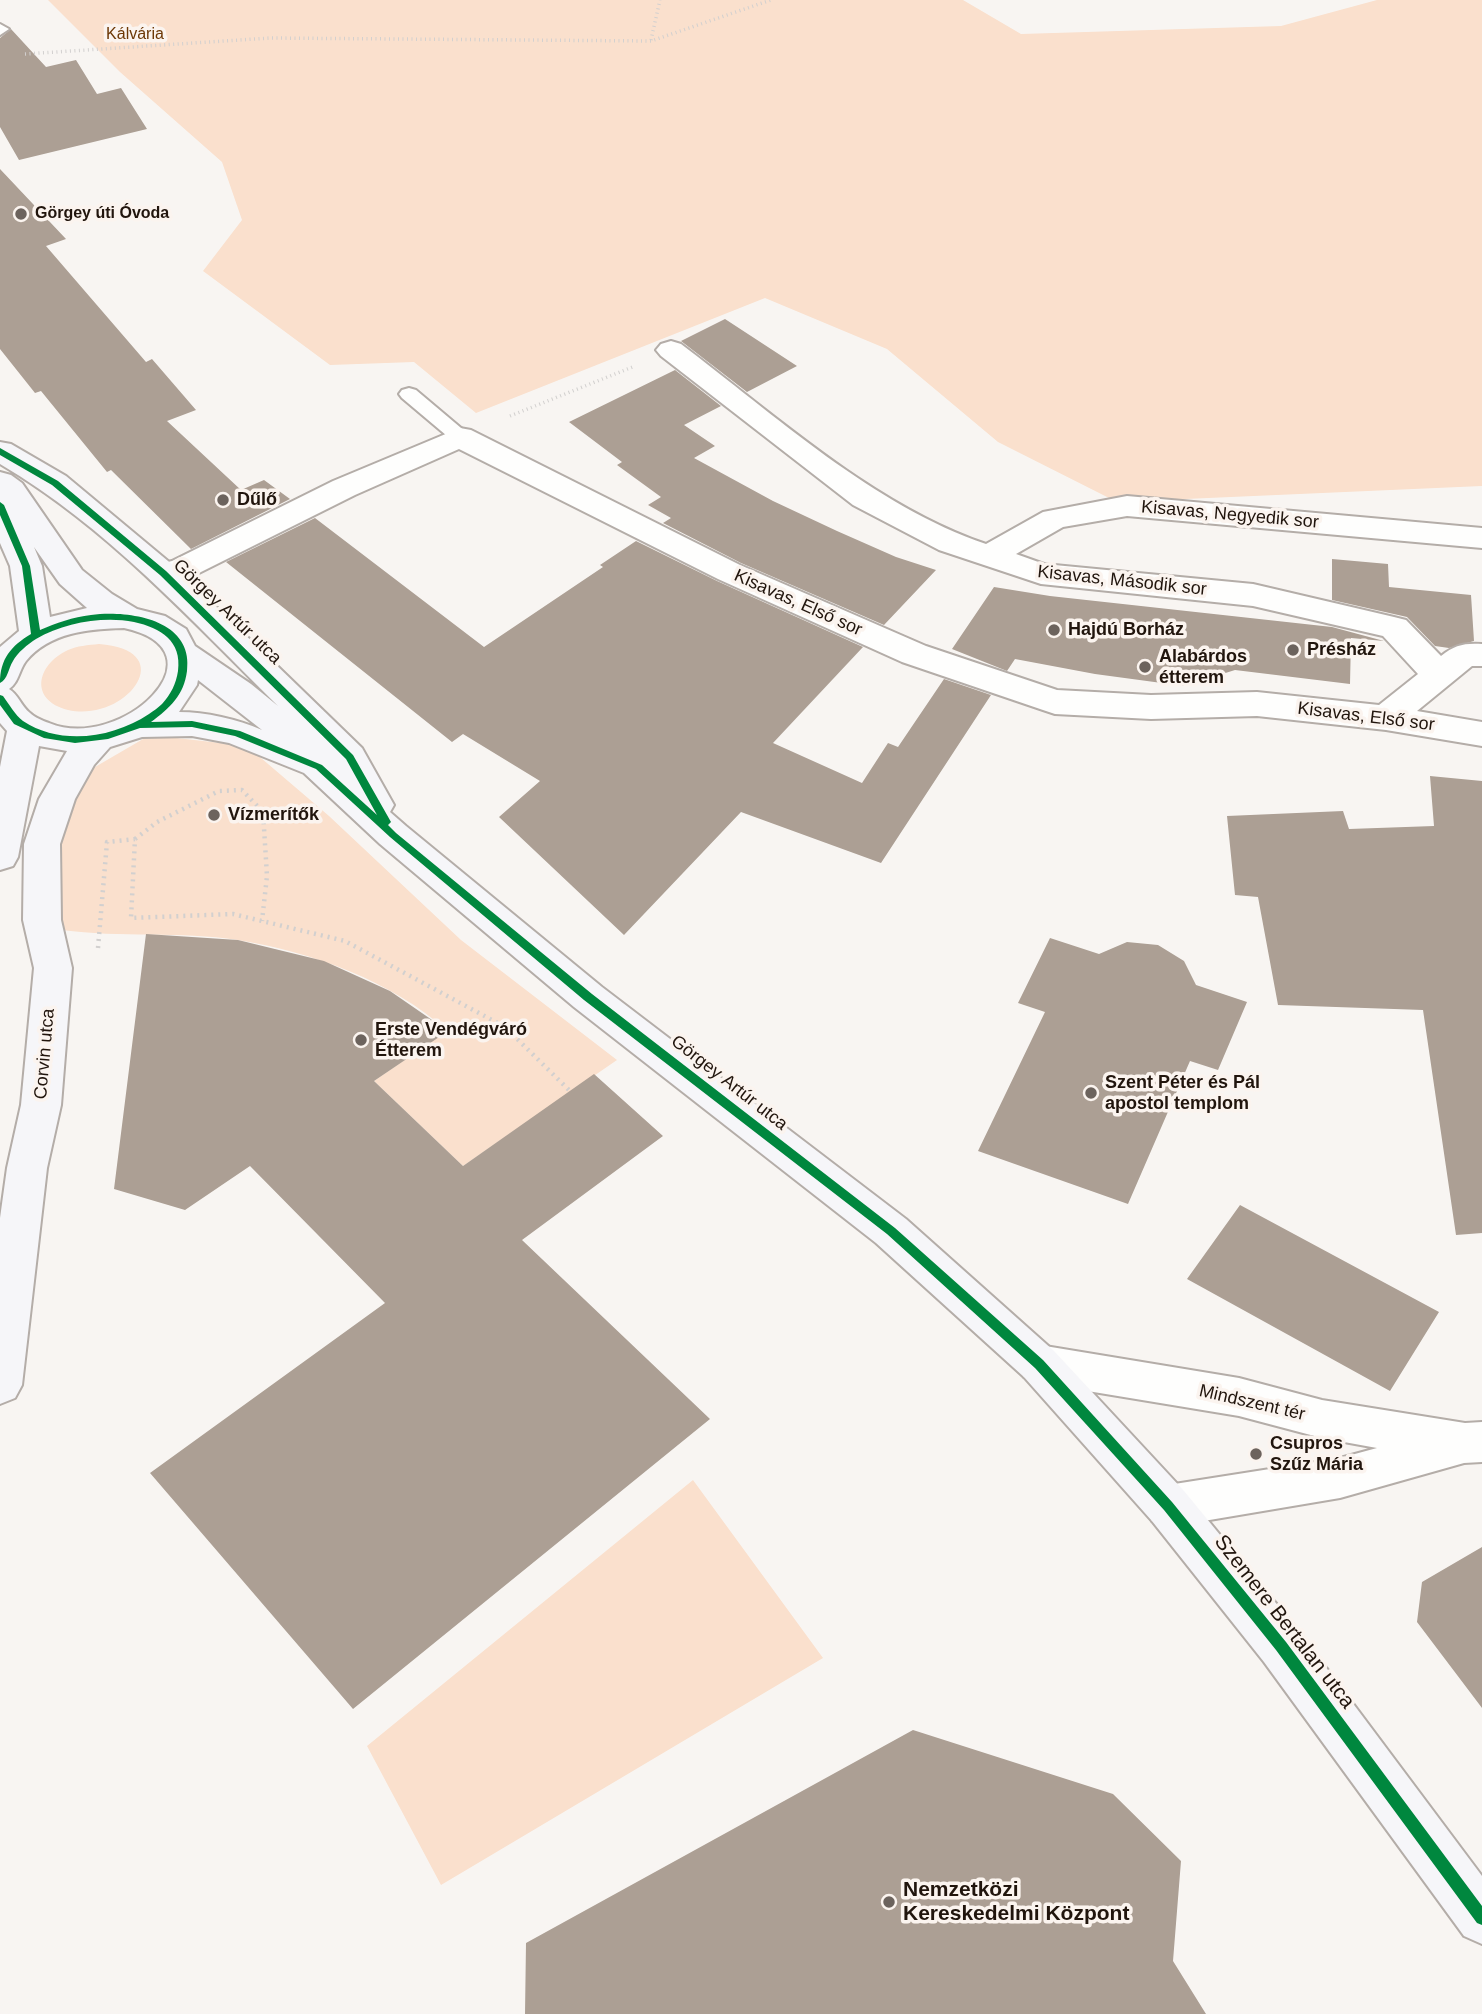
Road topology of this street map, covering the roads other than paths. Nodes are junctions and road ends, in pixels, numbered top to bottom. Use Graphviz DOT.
graph roads {
  1 [pos="680,357"];
  2 [pos="410,394"];
  3 [pos="460,437"];
  4 [pos="0,451"];
  5 [pos="0,482"];
  6 [pos="0,505"];
  7 [pos="1482,538"];
  8 [pos="989,556"];
  9 [pos="163,573"];
  10 [pos="125,616"];
  11 [pos="36,635"];
  12 [pos="184,654"];
  13 [pos="1482,654"];
  14 [pos="1439,675"];
  15 [pos="0,680"];
  16 [pos="0,698"];
  17 [pos="1386,718"];
  18 [pos="140,725"];
  19 [pos="24,729"];
  20 [pos="1482,734"];
  21 [pos="99,738"];
  22 [pos="319,767"];
  23 [pos="393,835"];
  24 [pos="0,857"];
  25 [pos="14,1172"];
  26 [pos="1039,1364"];
  27 [pos="0,1385"];
  28 [pos="1474,1443"];
  29 [pos="1168,1506"];
  30 [pos="1482,1918"];
  1 -- 8 [label="street, Kisavas, Második sor"];
  2 -- 3 [label="lane"];
  3 -- 9 [label="street"];
  3 -- 17 [label="street, Kisavas, Első sor"];
  4 -- 9 [label="street, Görgey Artúr utca"];
  5 -- 10 [label="street"];
  6 -- 11 [label="street"];
  7 -- 8 [label="street, Kisavas, Negyedik sor"];
  8 -- 14 [label="street, Kisavas, Második sor"];
  9 -- 23 [label="street, Görgey Artúr utca"];
  10 -- 11 [label="street"];
  10 -- 12 [label="street, Görgey Artúr utca"];
  11 -- 15 [label="street"];
  12 -- 18 [label="street"];
  12 -- 22 [label="street, Görgey Artúr utca"];
  13 -- 14 [label="street"];
  14 -- 17 [label="street"];
  16 -- 19 [label="street"];
  17 -- 20 [label="street, Kisavas, Első sor"];
  18 -- 21 [label="street"];
  18 -- 22 [label="street, Görgey Artúr utca"];
  19 -- 21 [label="street"];
  19 -- 24 [label="street"];
  21 -- 25 [label="street, Corvin utca"];
  22 -- 23 [label="street, Görgey Artúr utca"];
  23 -- 26 [label="street, Görgey Artúr utca"];
  25 -- 27 [label="street, Corvin utca"];
  26 -- 28 [label="street, Mindszent tér"];
  26 -- 29 [label="street, Szemere Bertalan utca"];
  28 -- 29 [label="street, Mindszent tér"];
  29 -- 30 [label="street, Szemere Bertalan utca"];
}
